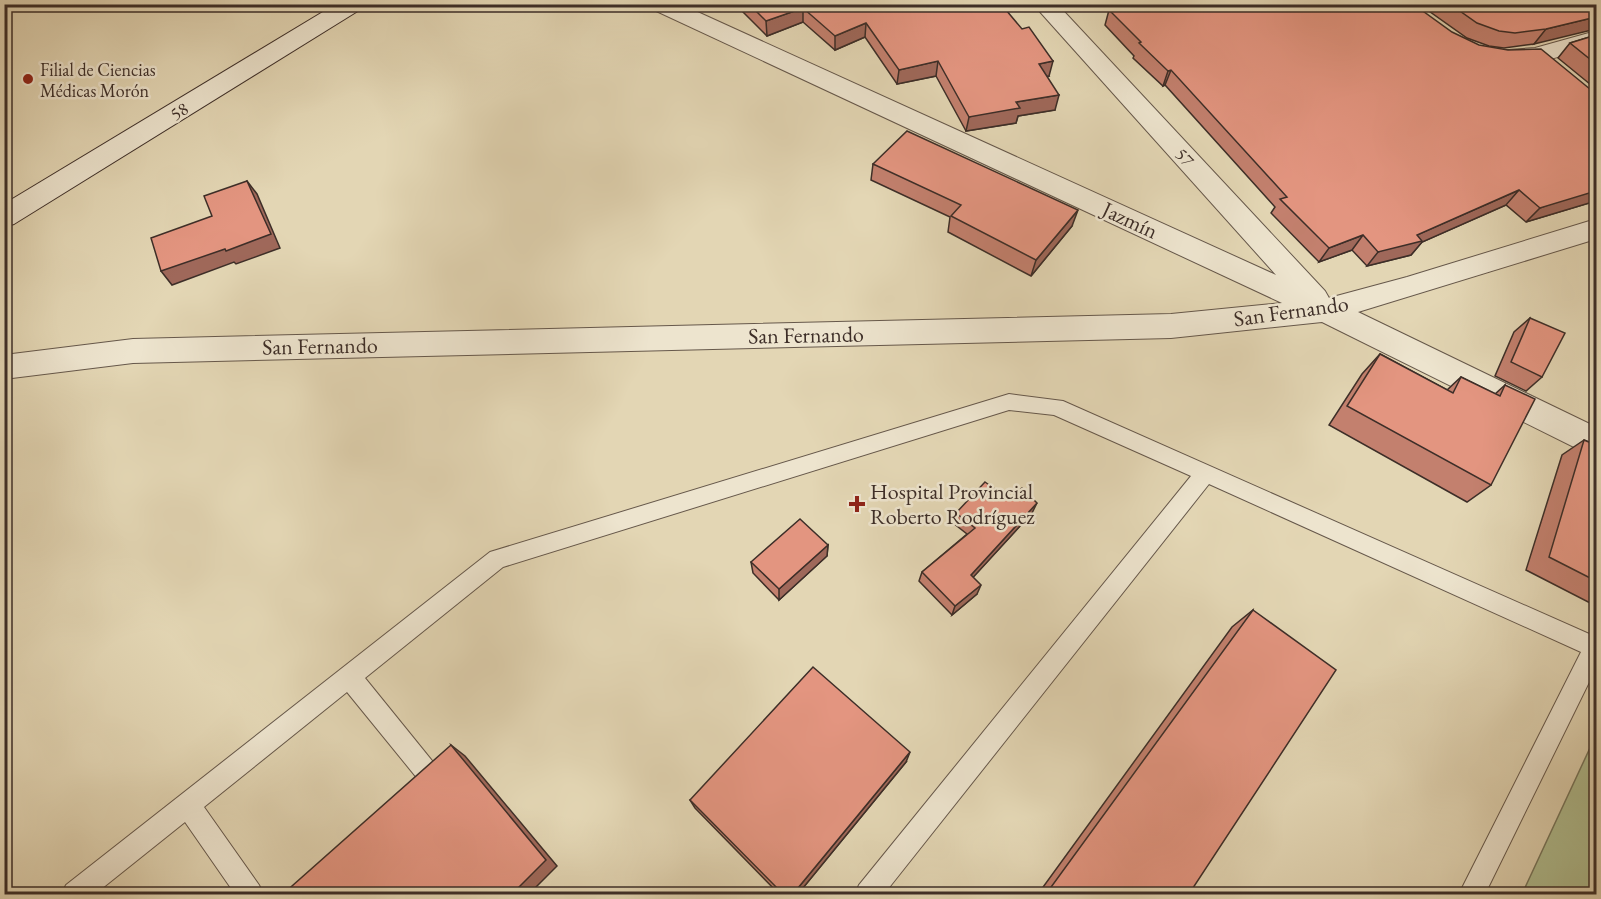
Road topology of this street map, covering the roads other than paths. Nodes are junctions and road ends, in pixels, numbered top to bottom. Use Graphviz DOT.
graph roads {
  1 [pos="353,4"];
  2 [pos="670,6"];
  3 [pos="1052,6"];
  4 [pos="1596,39"];
  5 [pos="1483,54"];
  6 [pos="1536,55"];
  7 [pos="1562,76"];
  8 [pos="4,217"];
  9 [pos="1596,229"];
  10 [pos="1325,310"];
  11 [pos="4,367"];
  12 [pos="1596,442"];
  13 [pos="1205,474"];
  14 [pos="1595,648"];
  15 [pos="349,676"];
  16 [pos="425,770"];
  17 [pos="188,805"];
  18 [pos="75,894"];
  19 [pos="250,894"];
  20 [pos="868,894"];
  21 [pos="1473,894"];
  1 -- 8 [label="street, 58"];
  2 -- 10 [label="street, Jazmín"];
  3 -- 10 [label="street, 57"];
  4 -- 6 [label="street"];
  5 -- 6 [label="street"];
  6 -- 7 [label="street"];
  9 -- 10 [label="street, San Fernando"];
  10 -- 11 [label="street, San Fernando"];
  10 -- 12 [label="street, Jazmín"];
  13 -- 14 [label="lane"];
  13 -- 15 [label="lane"];
  13 -- 20 [label="lane"];
  14 -- 21 [label="lane"];
  15 -- 16 [label="lane"];
  15 -- 17 [label="lane"];
  17 -- 18 [label="lane"];
  17 -- 19 [label="lane"];
}
